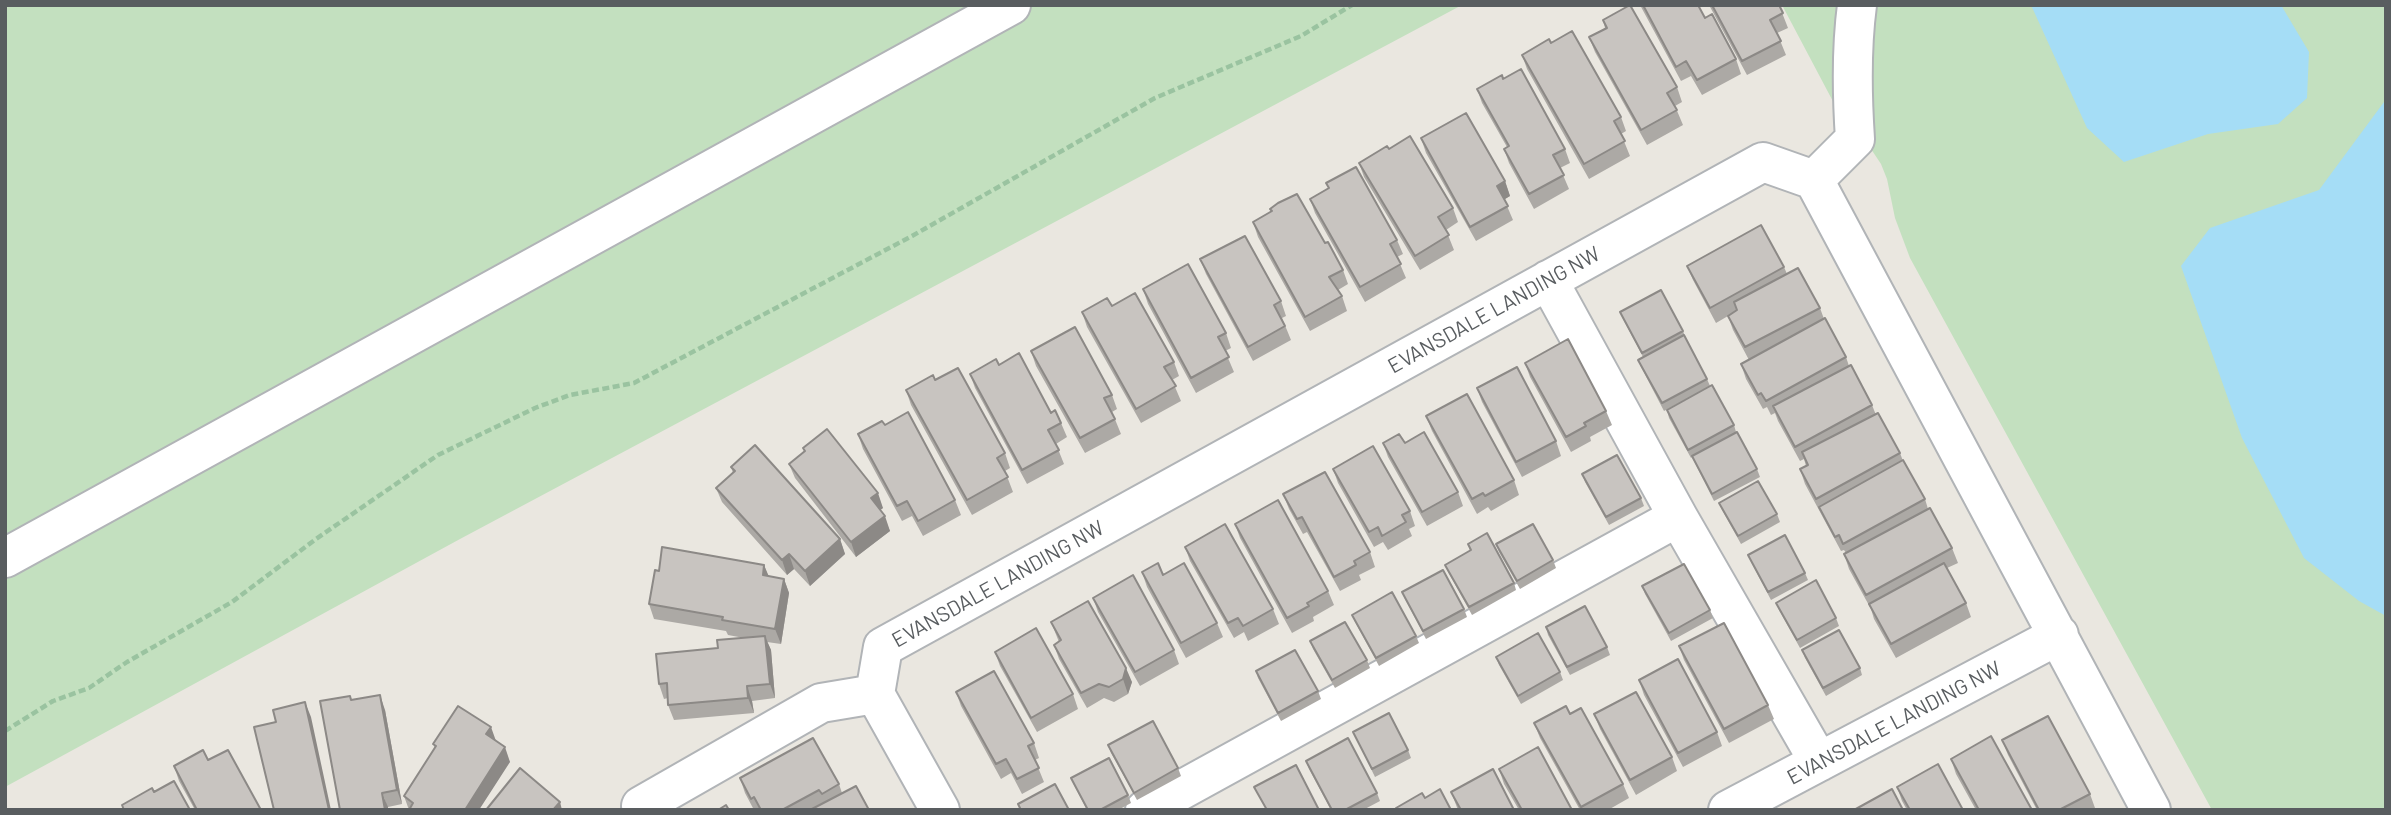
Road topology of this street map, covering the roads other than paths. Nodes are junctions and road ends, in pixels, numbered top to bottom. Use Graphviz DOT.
graph roads {
  1 [pos="1011,5"];
  2 [pos="1857,5"];
  3 [pos="1814,180"];
  4 [pos="1548,280"];
  5 [pos="1678,517"];
  6 [pos="5,558"];
  7 [pos="2059,635"];
  8 [pos="875,694"];
  9 [pos="1819,762"];
  10 [pos="643,810"];
  11 [pos="940,810"];
  12 [pos="1145,810"];
  13 [pos="1728,810"];
  14 [pos="2151,810"];
  1 -- 6 [label="street"];
  2 -- 3 [label="street"];
  3 -- 4 [label="street, EVANSDALE LANDING NW"];
  3 -- 7 [label="street"];
  4 -- 5 [label="street"];
  4 -- 8 [label="street, EVANSDALE LANDING NW"];
  5 -- 9 [label="street"];
  5 -- 12 [label="street"];
  7 -- 9 [label="street, EVANSDALE LANDING NW"];
  7 -- 14 [label="street"];
  8 -- 10 [label="street"];
  8 -- 11 [label="street"];
  9 -- 13 [label="street, EVANSDALE LANDING NW"];
}
